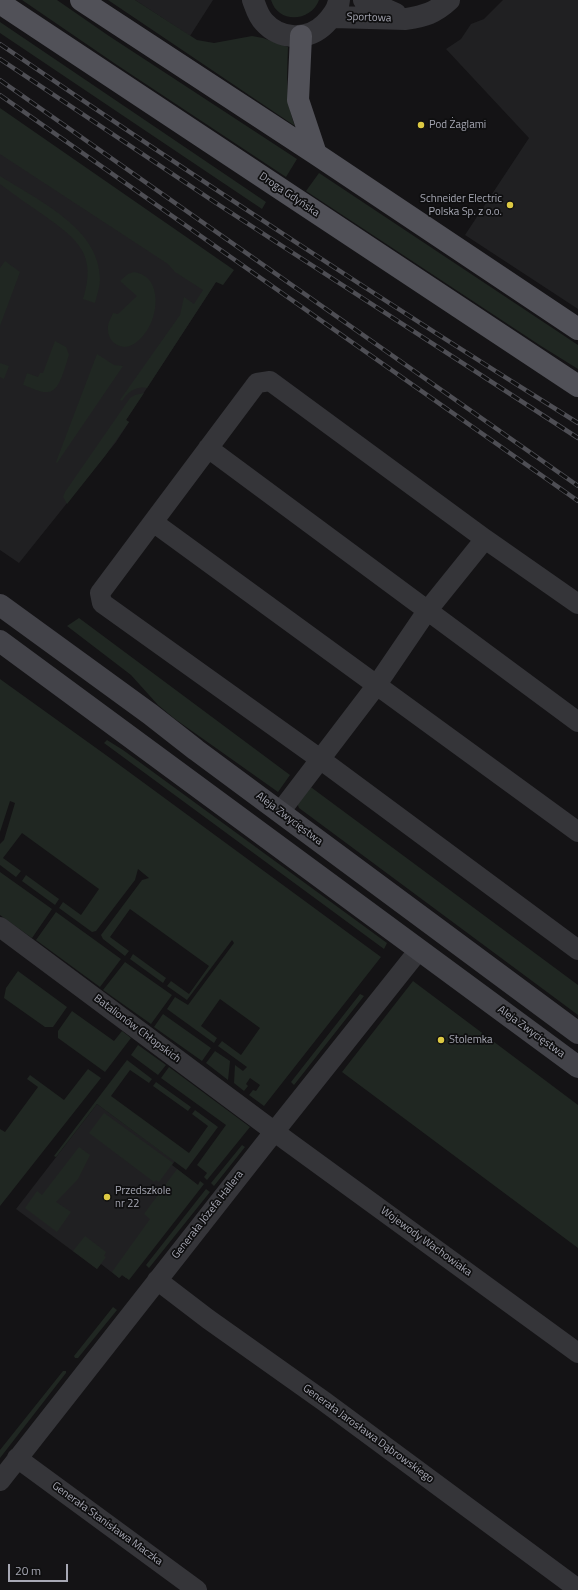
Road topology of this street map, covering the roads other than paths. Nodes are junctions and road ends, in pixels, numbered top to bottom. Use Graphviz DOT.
graph roads {
  1 [pos="81,0"];
  2 [pos="253,0"];
  3 [pos="364,0"];
  4 [pos="449,0"];
  5 [pos="0,3"];
  6 [pos="336,8"];
  7 [pos="406,19"];
  8 [pos="301,36"];
  9 [pos="316,154"];
  10 [pos="578,329"];
  11 [pos="578,386"];
  12 [pos="208,448"];
  13 [pos="153,522"];
  14 [pos="485,539"];
  15 [pos="578,604"];
  16 [pos="0,605"];
  17 [pos="427,611"];
  18 [pos="0,641"];
  19 [pos="376,686"];
  20 [pos="578,722"];
  21 [pos="320,760"];
  22 [pos="280,812"];
  23 [pos="578,832"];
  24 [pos="0,927"];
  25 [pos="419,950"];
  26 [pos="578,950"];
  27 [pos="578,1033"];
  28 [pos="578,1067"];
  29 [pos="274,1132"];
  30 [pos="157,1280"];
  31 [pos="578,1352"];
  32 [pos="17,1458"];
  33 [pos="0,1480"];
  34 [pos="578,1589"];
  35 [pos="197,1590"];
  1 -- 9 [label="main road"];
  2 -- 8 [label="street"];
  3 -- 7 [label="street, Sportowa"];
  4 -- 7 [label="street, Sportowa"];
  5 -- 11 [label="main road, Droga Gdyńska"];
  6 -- 7 [label="street, Sportowa"];
  6 -- 8 [label="street"];
  8 -- 9 [label="main road"];
  9 -- 10 [label="main road"];
  12 -- 13 [label="street"];
  12 -- 14 [label="street"];
  12 -- 17 [label="street"];
  13 -- 19 [label="street"];
  13 -- 21 [label="street"];
  14 -- 15 [label="street"];
  14 -- 17 [label="street"];
  16 -- 22 [label="main road, Aleja Zwycięstwa"];
  17 -- 19 [label="street"];
  17 -- 20 [label="street"];
  18 -- 25 [label="main road, Aleja Zwycięstwa"];
  19 -- 21 [label="street"];
  19 -- 23 [label="street"];
  21 -- 22 [label="street"];
  21 -- 26 [label="street"];
  22 -- 27 [label="main road, Aleja Zwycięstwa"];
  24 -- 29 [label="street, Batalionów Chłopskich"];
  25 -- 28 [label="main road, Aleja Zwycięstwa"];
  25 -- 29 [label="street, Generała Józefa Hallera"];
  29 -- 30 [label="street, Generała Józefa Hallera"];
  29 -- 31 [label="street, Wojewody Wachowiaka"];
  30 -- 32 [label="street, Generała Józefa Hallera"];
  30 -- 34 [label="street, Generała Jarosława Dąbrowskiego"];
  32 -- 33 [label="street, Generała Józefa Hallera"];
  32 -- 35 [label="street, Generała Stanisława Maczka"];
}
